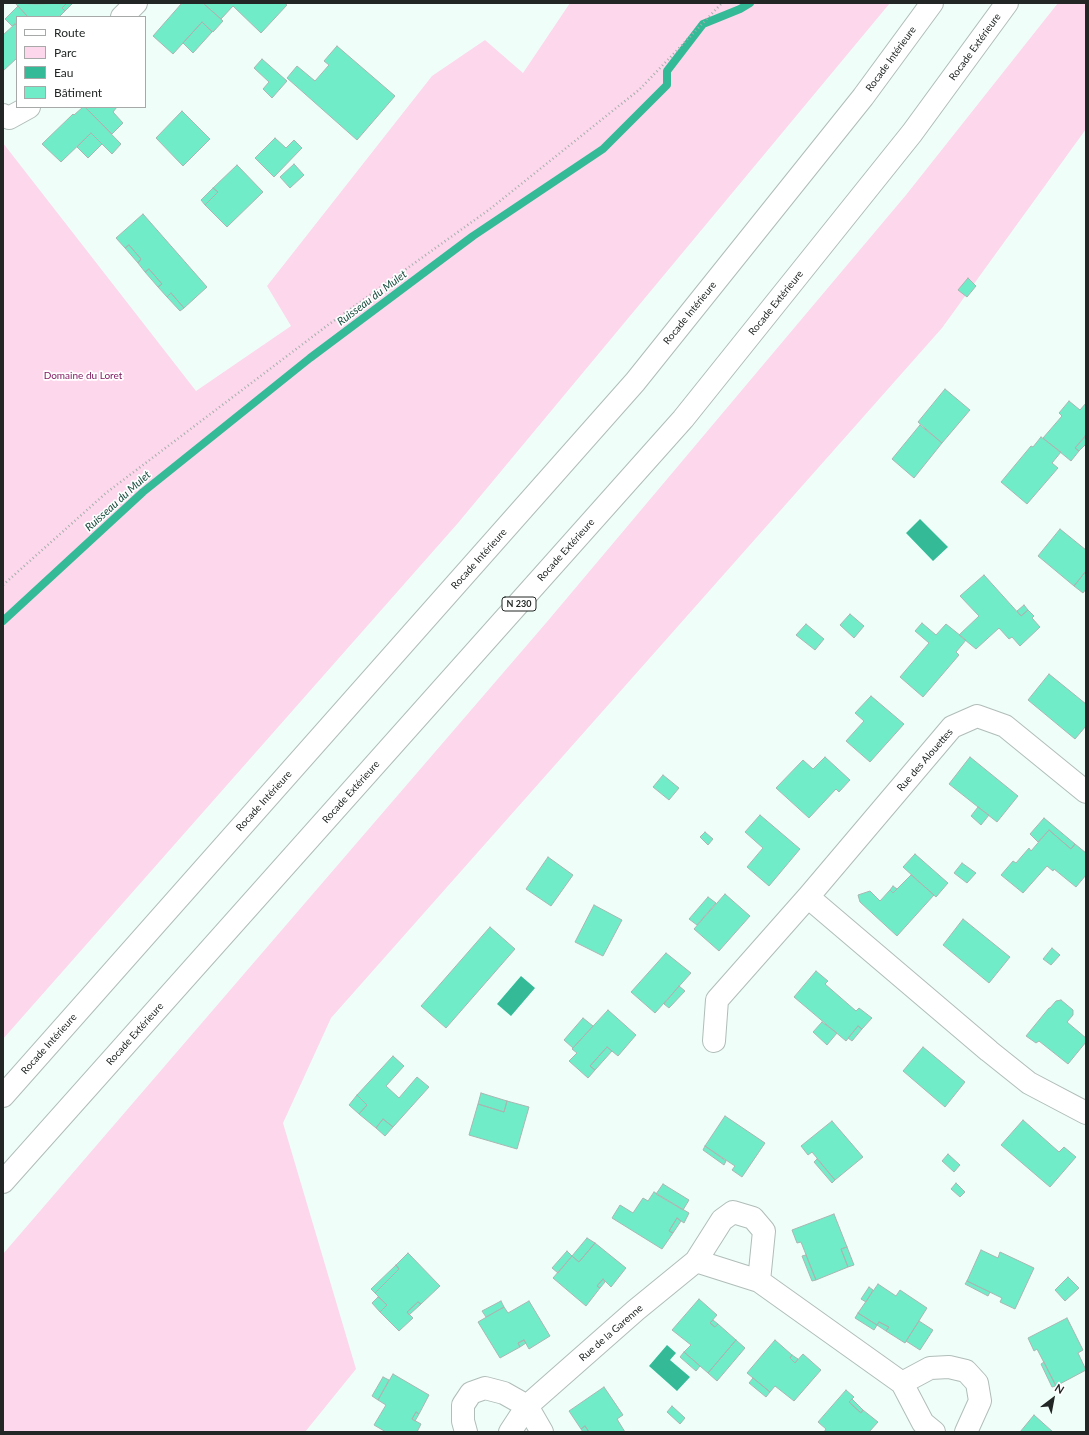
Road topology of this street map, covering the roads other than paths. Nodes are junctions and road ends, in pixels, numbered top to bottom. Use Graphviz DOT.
graph roads {
  1 [pos="136,3"];
  2 [pos="932,3"];
  3 [pos="1007,3"];
  4 [pos="123,16"];
  5 [pos="27,108"];
  6 [pos="6,117"];
  7 [pos="1086,792"];
  8 [pos="808,897"];
  9 [pos="714,1041"];
  10 [pos="3,1096"];
  11 [pos="1086,1114"];
  12 [pos="3,1182"];
  13 [pos="696,1261"];
  14 [pos="758,1281"];
  15 [pos="902,1383"];
  16 [pos="527,1406"];
  17 [pos="466,1432"];
  18 [pos="510,1432"];
  19 [pos="542,1432"];
  20 [pos="934,1432"];
  21 [pos="966,1432"];
  1 -- 4 [label="main road"];
  2 -- 10 [label="main road, Rocade Intérieure"];
  3 -- 12 [label="main road, Rocade Extérieure / N 230"];
  5 -- 6 [label="main road"];
  7 -- 8 [label="main road, Rue des Alouettes"];
  8 -- 9 [label="main road, Rue des Alouettes"];
  8 -- 11 [label="main road"];
  13 -- 14 [label="main road"];
  13 -- 14 [label="main road, Rue de la Garenne"];
  13 -- 16 [label="main road, Rue de la Garenne"];
  14 -- 15 [label="main road"];
  15 -- 20 [label="main road"];
  15 -- 21 [label="main road"];
  16 -- 17 [label="main road"];
  16 -- 18 [label="main road, Rue de la Garenne"];
  16 -- 19 [label="main road"];
}
